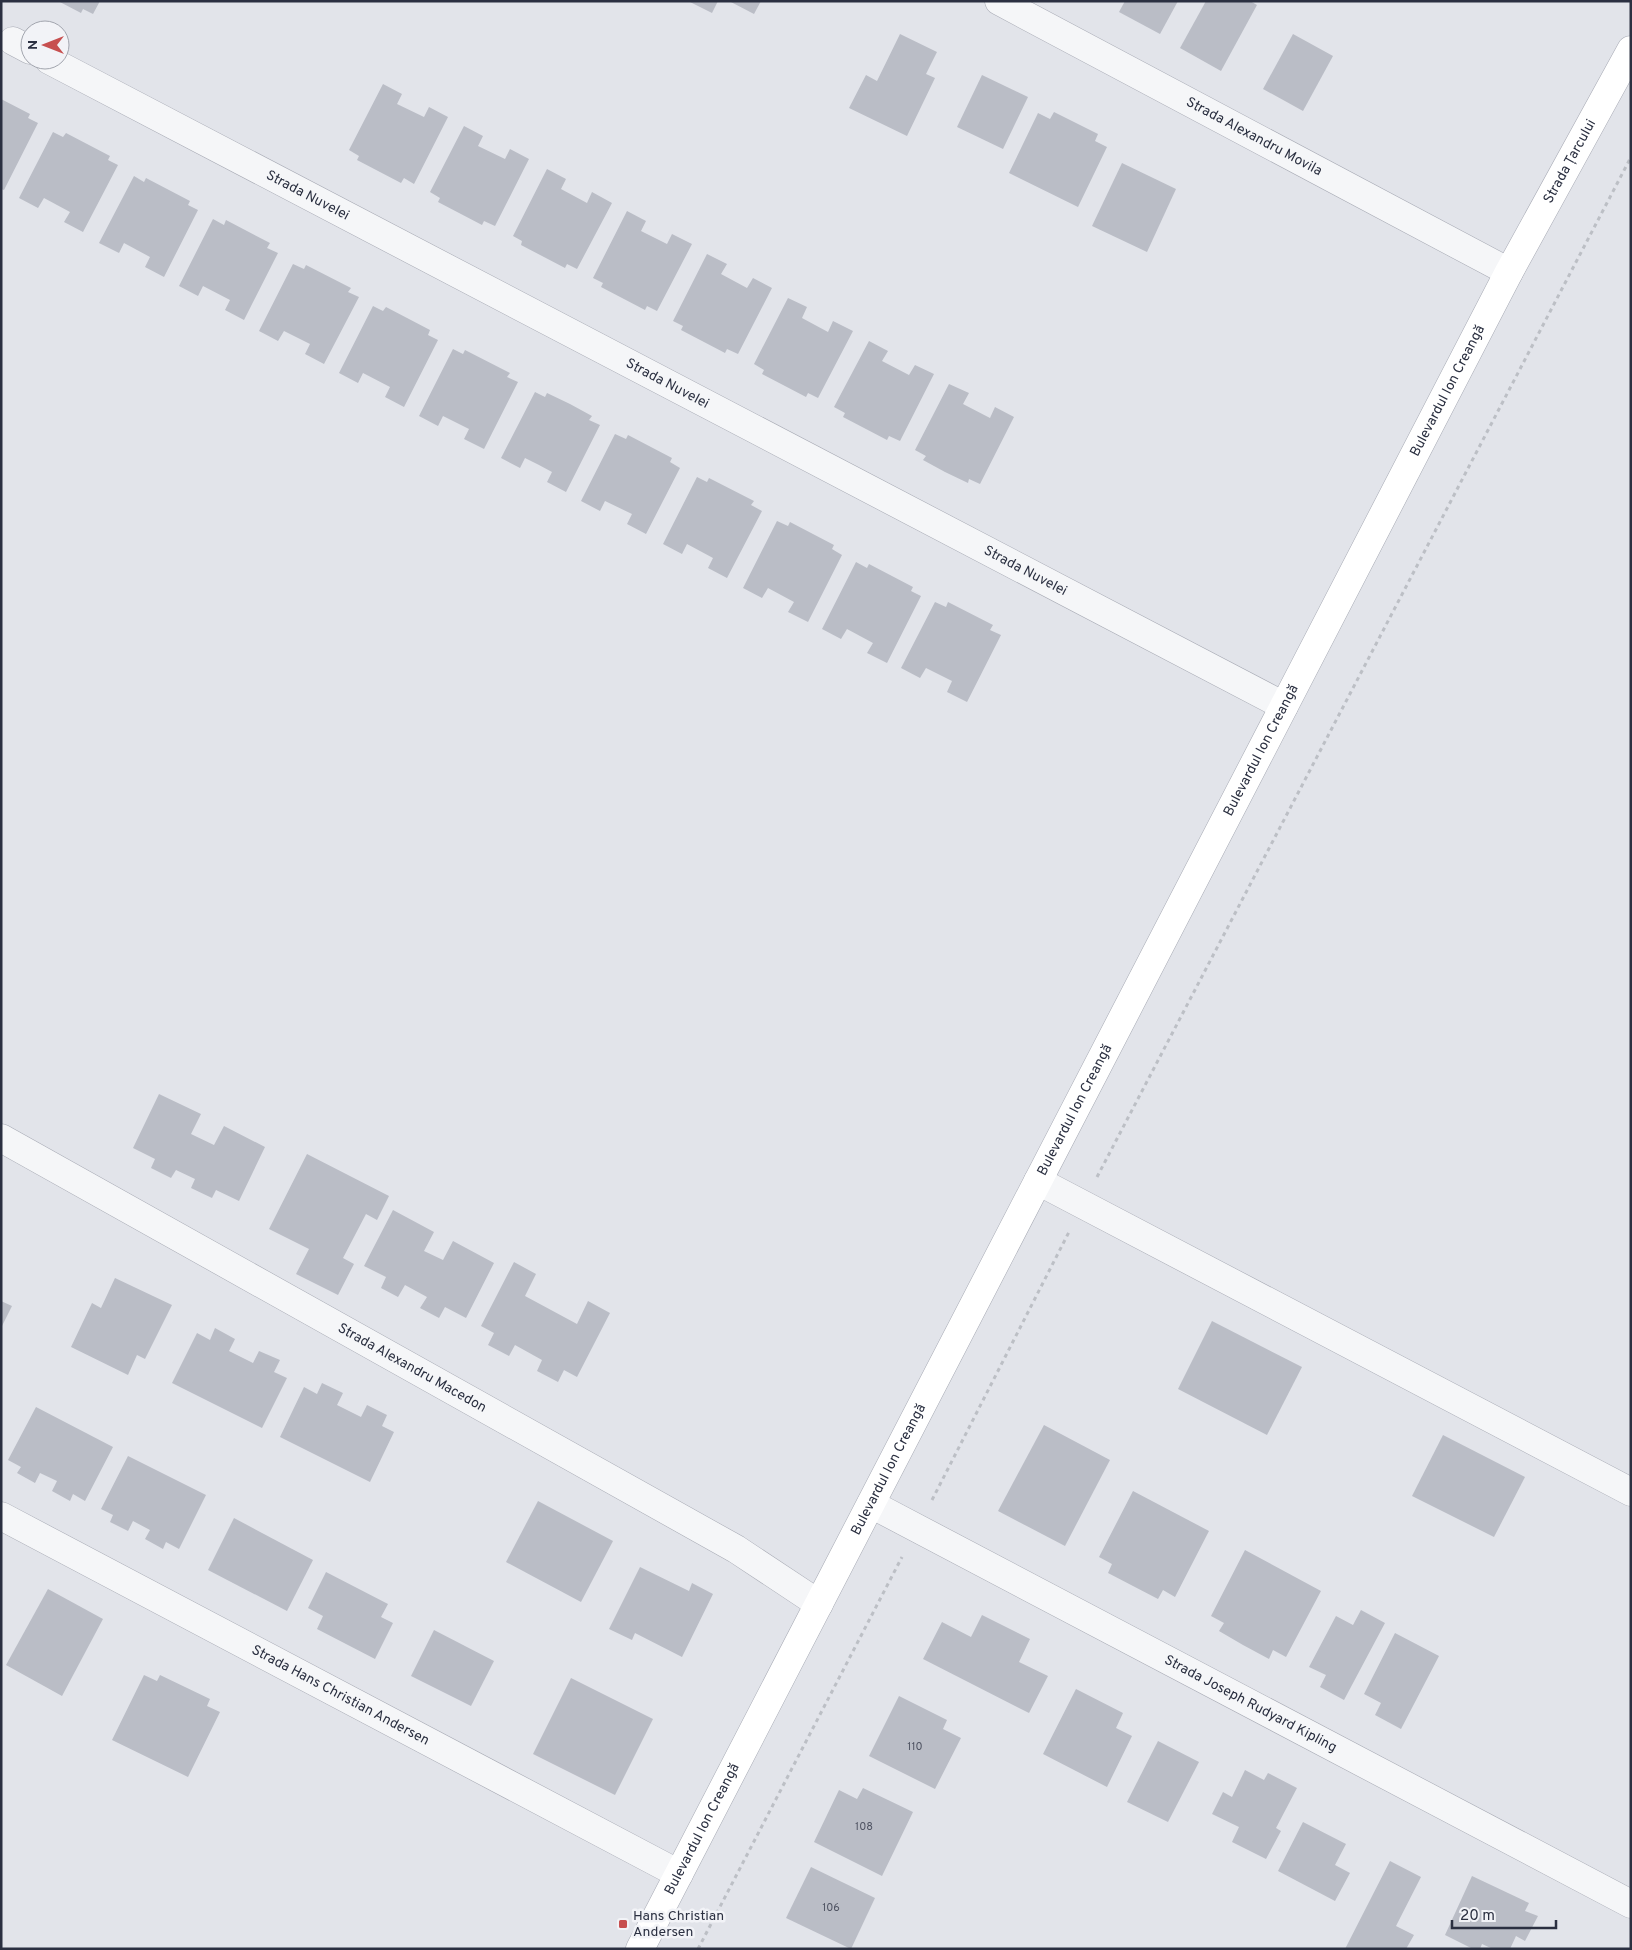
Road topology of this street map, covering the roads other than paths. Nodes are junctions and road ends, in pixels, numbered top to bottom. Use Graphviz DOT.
graph roads {
  1 [pos="999,1"];
  2 [pos="1631,50"];
  3 [pos="68,70"];
  4 [pos="1509,272"];
  5 [pos="1284,706"];
  6 [pos="1,1138"];
  7 [pos="1038,1181"];
  8 [pos="1631,1492"];
  9 [pos="871,1504"];
  10 [pos="1,1516"];
  11 [pos="819,1604"];
  12 [pos="679,1874"];
  13 [pos="1631,1904"];
  14 [pos="640,1949"];
  1 -- 4 [label="street, Strada Alexandru Movila"];
  2 -- 4 [label="street, Strada Țarcului"];
  3 -- 5 [label="street, Strada Nuvelei"];
  4 -- 5 [label="street, Bulevardul Ion Creangă"];
  5 -- 7 [label="street, Bulevardul Ion Creangă"];
  6 -- 11 [label="street, Strada Alexandru Macedon"];
  7 -- 8 [label="street"];
  7 -- 9 [label="street, Bulevardul Ion Creangă"];
  9 -- 11 [label="street, Bulevardul Ion Creangă"];
  9 -- 13 [label="street, Strada Joseph Rudyard Kipling"];
  10 -- 12 [label="street, Strada Hans Christian Andersen"];
  11 -- 12 [label="street, Bulevardul Ion Creangă"];
  12 -- 14 [label="street, Bulevardul Ion Creangă"];
}
